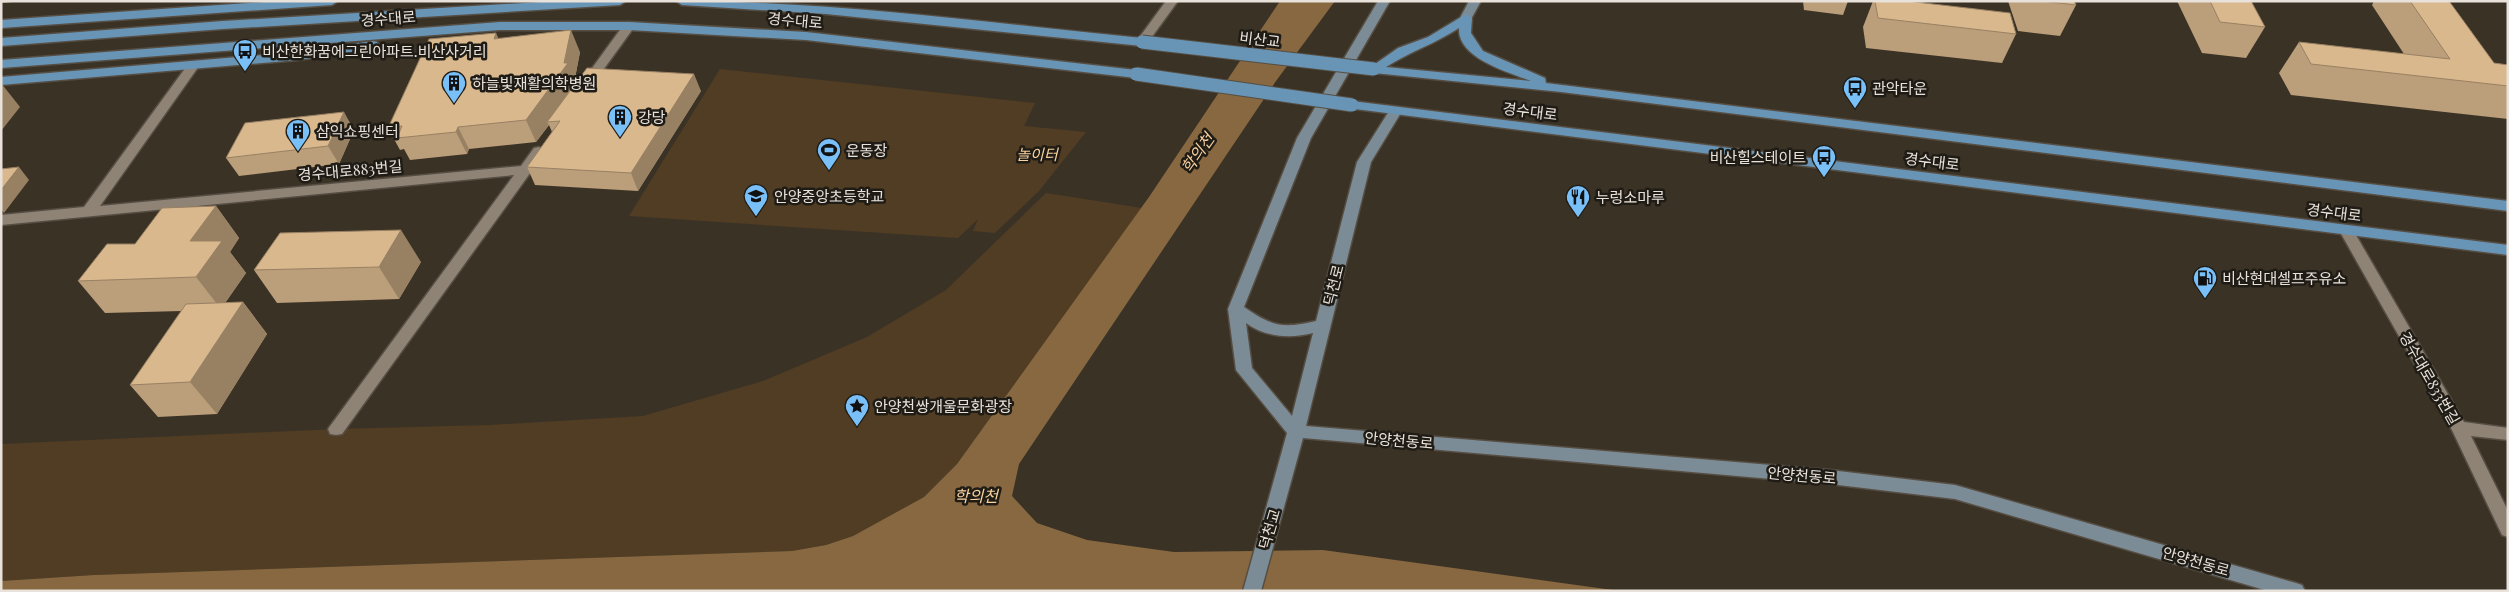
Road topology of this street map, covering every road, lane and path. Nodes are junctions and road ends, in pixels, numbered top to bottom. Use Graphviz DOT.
graph roads {
  1 [pos="332,1"];
  2 [pos="620,1"];
  3 [pos="682,1"];
  4 [pos="1172,1"];
  5 [pos="1384,1"];
  6 [pos="1475,1"];
  7 [pos="235,4"];
  8 [pos="1466,18"];
  9 [pos="1,24"];
  10 [pos="500,26"];
  11 [pos="629,26"];
  12 [pos="1,42"];
  13 [pos="1142,42"];
  14 [pos="1,64"];
  15 [pos="193,66"];
  16 [pos="1374,69"];
  17 [pos="1,81"];
  18 [pos="1561,88"];
  19 [pos="580,94"];
  20 [pos="1396,110"];
  21 [pos="547,140"];
  22 [pos="525,170"];
  23 [pos="2508,206"];
  24 [pos="88,212"];
  25 [pos="1,220"];
  26 [pos="2346,230"];
  27 [pos="2508,250"];
  28 [pos="1236,310"];
  29 [pos="1323,325"];
  30 [pos="2459,428"];
  31 [pos="336,430"];
  32 [pos="1295,432"];
  33 [pos="2508,434"];
  34 [pos="1287,467"];
  35 [pos="2508,530"];
  36 [pos="1252,591"];
  37 [pos="2296,591"];
  1 -- 7 [label="main road"];
  2 -- 12 [label="main road, 경수대로"];
  3 -- 13 [label="main road, 경수대로"];
  4 -- 13 [label="street"];
  5 -- 28 [label="street"];
  6 -- 8 [label="street"];
  7 -- 9 [label="main road"];
  8 -- 16 [label="main road"];
  8 -- 18 [label="main road"];
  10 -- 11 [label="main road, 경수대로"];
  10 -- 14 [label="main road, 경수대로"];
  10 -- 15 [label="main road"];
  11 -- 19 [label="street"];
  11 -- 20 [label="main road, 경수대로, bridge"];
  13 -- 16 [label="main road, 비산교, bridge"];
  15 -- 17 [label="main road"];
  15 -- 24 [label="street"];
  16 -- 18 [label="main road, 경수대로"];
  18 -- 23 [label="main road, 경수대로"];
  20 -- 26 [label="main road, 경수대로"];
  20 -- 29 [label="street, 덕천로"];
  21 -- 22 [label="street"];
  22 -- 24 [label="street, 경수대로883번길"];
  22 -- 31 [label="street"];
  24 -- 25 [label="street, 경수대로883번길"];
  26 -- 27 [label="main road, 경수대로"];
  26 -- 30 [label="street, 경수대로833번길"];
  28 -- 29 [label="street"];
  28 -- 32 [label="street"];
  29 -- 32 [label="street, 덕천로"];
  30 -- 33 [label="street"];
  30 -- 35 [label="street, 경수대로833번길"];
  32 -- 34 [label="street, 덕천로"];
  32 -- 37 [label="street, 안양천동로"];
  34 -- 36 [label="street, 덕천교"];
}
